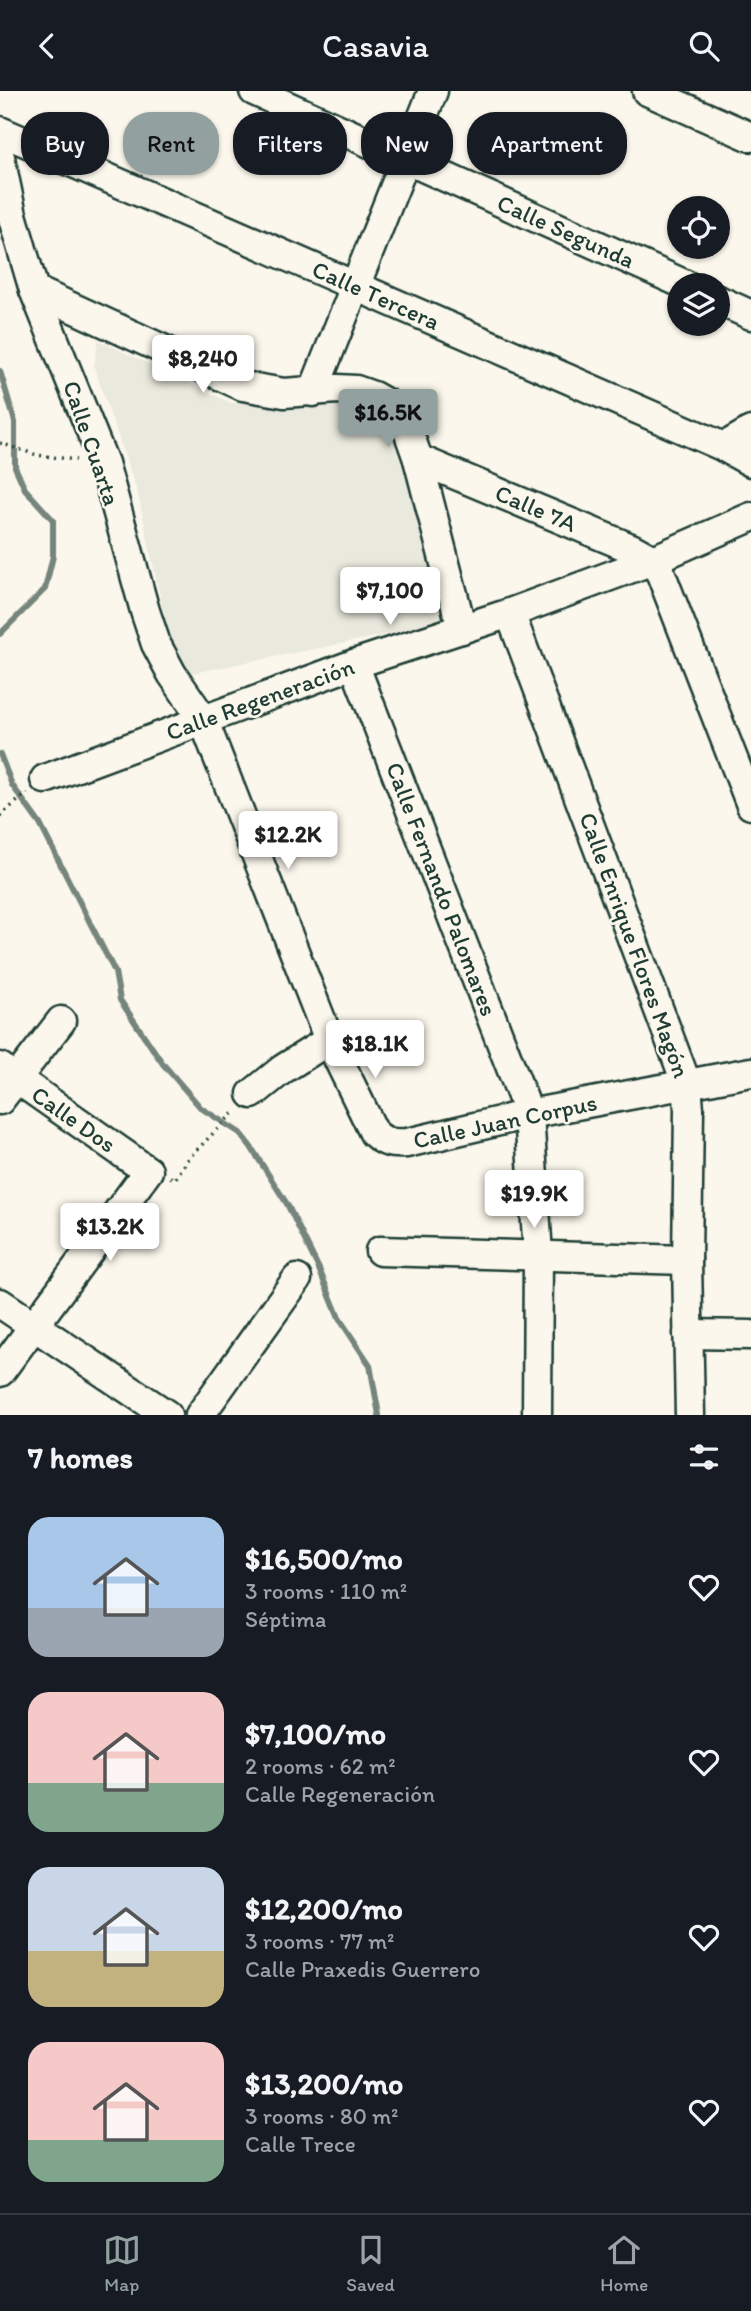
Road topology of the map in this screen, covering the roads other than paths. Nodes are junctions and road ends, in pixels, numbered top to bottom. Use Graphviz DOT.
graph roads {
  1 [pos="254,91"];
  2 [pos="433,91"];
  3 [pos="662,94"];
  4 [pos="425,112"];
  5 [pos="0,131"];
  6 [pos="751,137"];
  7 [pos="361,139"];
  8 [pos="0,157"];
  9 [pos="401,175"];
  10 [pos="442,175"];
  11 [pos="667,276"];
  12 [pos="356,286"];
  13 [pos="34,290"];
  14 [pos="730,305"];
  15 [pos="751,315"];
  16 [pos="313,391"];
  17 [pos="751,431"];
  18 [pos="724,447"];
  19 [pos="418,459"];
  20 [pos="751,462"];
  21 [pos="751,517"];
  22 [pos="653,561"];
  23 [pos="510,613"];
  24 [pos="462,629"];
  25 [pos="354,664"];
  26 [pos="202,719"];
  27 [pos="45,779"];
  28 [pos="751,806"];
  29 [pos="61,1021"];
  30 [pos="329,1040"];
  31 [pos="751,1072"];
  32 [pos="5,1082"];
  33 [pos="687,1085"];
  34 [pos="252,1094"];
  35 [pos="529,1114"];
  36 [pos="380,1251"];
  37 [pos="538,1255"];
  38 [pos="687,1260"];
  39 [pos="297,1279"];
  40 [pos="0,1303"];
  41 [pos="33,1328"];
  42 [pos="688,1334"];
  43 [pos="751,1335"];
  44 [pos="0,1372"];
  45 [pos="167,1415"];
  46 [pos="200,1415"];
  47 [pos="537,1415"];
  48 [pos="690,1415"];
  1 -- 7 [label="street, Calle Segunda"];
  2 -- 4 [label="street"];
  3 -- 6 [label="street"];
  5 -- 12 [label="street, Calle Tercera"];
  8 -- 13 [label="street, Calle Cuarta"];
  9 -- 12 [label="street"];
  10 -- 11 [label="street, Calle Segunda"];
  12 -- 16 [label="street"];
  12 -- 18 [label="street, Calle Tercera"];
  13 -- 16 [label="street"];
  13 -- 26 [label="street, Calle Cuarta"];
  14 -- 15 [label="street"];
  16 -- 19 [label="street"];
  17 -- 18 [label="street"];
  18 -- 20 [label="street, Calle Tercera"];
  19 -- 22 [label="street, Calle 7A"];
  19 -- 24 [label="street"];
  21 -- 22 [label="street, Calle Regeneración"];
  22 -- 23 [label="street, Calle Regeneración"];
  22 -- 28 [label="street"];
  23 -- 24 [label="street, Calle Regeneración"];
  23 -- 33 [label="street, Calle Enrique Flores Magón"];
  24 -- 25 [label="street, Calle Regeneración"];
  25 -- 26 [label="street, Calle Regeneración"];
  25 -- 35 [label="street, Calle Fernando Palomares"];
  26 -- 27 [label="street, Calle Regeneración"];
  26 -- 30 [label="street, Calle Cuarta"];
  29 -- 32 [label="street"];
  30 -- 34 [label="street"];
  30 -- 35 [label="street, Calle Juan Corpus"];
  31 -- 33 [label="street, Calle Juan Corpus"];
  32 -- 41 [label="street, Calle Dos"];
  33 -- 35 [label="street, Calle Juan Corpus"];
  33 -- 38 [label="street, Calle Enrique Flores Magón"];
  35 -- 37 [label="street, Calle Fernando Palomares"];
  36 -- 37 [label="street"];
  37 -- 38 [label="street"];
  37 -- 47 [label="street, Calle Fernando Palomares"];
  38 -- 42 [label="street, Calle Enrique Flores Magón"];
  39 -- 46 [label="street"];
  40 -- 41 [label="street"];
  41 -- 44 [label="street"];
  41 -- 45 [label="street"];
  42 -- 43 [label="street"];
  42 -- 48 [label="street, Calle Enrique Flores Magón"];
}
